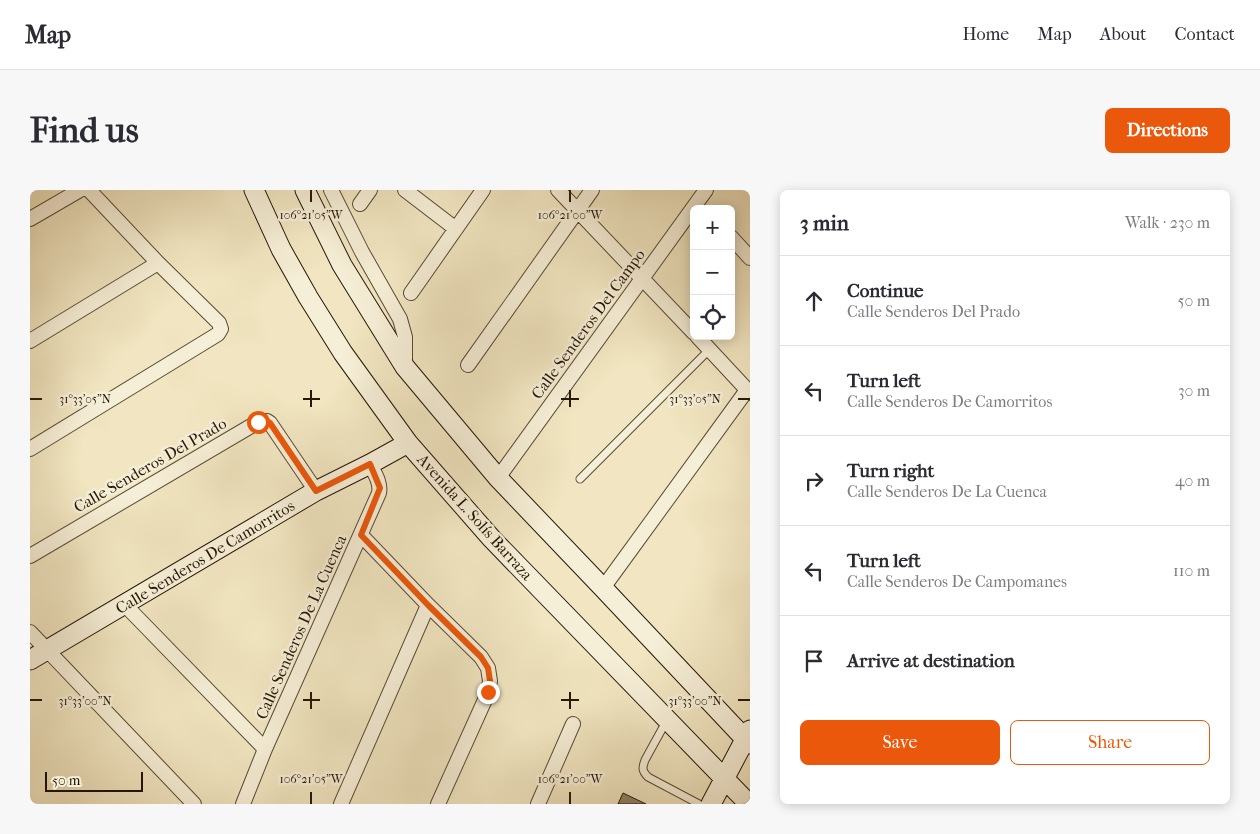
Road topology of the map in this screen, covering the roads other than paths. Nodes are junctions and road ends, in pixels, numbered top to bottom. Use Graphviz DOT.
graph roads {
  1 [pos="80,190"];
  2 [pos="89,190"];
  3 [pos="254,190"];
  4 [pos="304,190"];
  5 [pos="331,190"];
  6 [pos="370,190"];
  7 [pos="405,190"];
  8 [pos="483,190"];
  9 [pos="558,190"];
  10 [pos="592,190"];
  11 [pos="703,200"];
  12 [pos="360,204"];
  13 [pos="577,210"];
  14 [pos="30,219"];
  15 [pos="456,229"];
  16 [pos="735,242"];
  17 [pos="750,258"];
  18 [pos="158,263"];
  19 [pos="642,278"];
  20 [pos="411,293"];
  21 [pos="690,329"];
  22 [pos="700,340"];
  23 [pos="30,341"];
  24 [pos="709,350"];
  25 [pos="468,365"];
  26 [pos="405,367"];
  27 [pos="749,391"];
  28 [pos="408,443"];
  29 [pos="30,449"];
  30 [pos="370,464"];
  31 [pos="498,478"];
  32 [pos="580,479"];
  33 [pos="316,491"];
  34 [pos="361,535"];
  35 [pos="30,556"];
  36 [pos="603,588"];
  37 [pos="125,605"];
  38 [pos="428,605"];
  39 [pos="30,632"];
  40 [pos="46,650"];
  41 [pos="30,660"];
  42 [pos="668,720"];
  43 [pos="573,724"];
  44 [pos="748,738"];
  45 [pos="265,749"];
  46 [pos="724,778"];
  47 [pos="194,804"];
  48 [pos="243,804"];
  49 [pos="341,804"];
  50 [pos="438,804"];
  51 [pos="538,804"];
  52 [pos="699,804"];
  53 [pos="711,804"];
  54 [pos="749,804"];
  1 -- 14 [label="street"];
  2 -- 18 [label="street"];
  3 -- 28 [label="main road, Avenida L. Solís Barraza"];
  4 -- 26 [label="main road"];
  5 -- 26 [label="street"];
  6 -- 12 [label="street"];
  7 -- 15 [label="street"];
  8 -- 15 [label="street"];
  9 -- 13 [label="street"];
  10 -- 13 [label="street"];
  11 -- 19 [label="street, Calle Senderos Del Campo"];
  13 -- 19 [label="street"];
  13 -- 25 [label="street"];
  15 -- 20 [label="street"];
  16 -- 17 [label="street"];
  18 -- 23 [label="street"];
  18 -- 29 [label="street"];
  19 -- 21 [label="street"];
  19 -- 31 [label="street, Calle Senderos Del Campo"];
  22 -- 24 [label="street"];
  24 -- 27 [label="street"];
  24 -- 32 [label="lane"];
  26 -- 31 [label="main road"];
  27 -- 36 [label="street"];
  28 -- 30 [label="main road, Calle Senderos De Camorritos"];
  28 -- 42 [label="main road, Avenida L. Solís Barraza"];
  30 -- 33 [label="main road, Calle Senderos De Camorritos"];
  30 -- 34 [label="street, Calle Senderos De La Cuenca"];
  31 -- 36 [label="main road"];
  33 -- 35 [label="street, Calle Senderos Del Prado"];
  33 -- 37 [label="main road, Calle Senderos De Camorritos"];
  34 -- 38 [label="street"];
  34 -- 45 [label="street, Calle Senderos De La Cuenca"];
  36 -- 44 [label="main road"];
  37 -- 40 [label="main road, Calle Senderos De Camorritos"];
  37 -- 45 [label="street"];
  38 -- 49 [label="street"];
  38 -- 50 [label="street"];
  39 -- 40 [label="street"];
  40 -- 41 [label="main road, Calle Senderos De Camorritos"];
  40 -- 47 [label="street"];
  42 -- 46 [label="main road, Avenida L. Solís Barraza"];
  42 -- 52 [label="lane"];
  43 -- 51 [label="street"];
  44 -- 46 [label="main road"];
  45 -- 48 [label="street, Calle Senderos De La Cuenca"];
  46 -- 53 [label="main road"];
  46 -- 54 [label="main road, Avenida L. Solís Barraza"];
}
